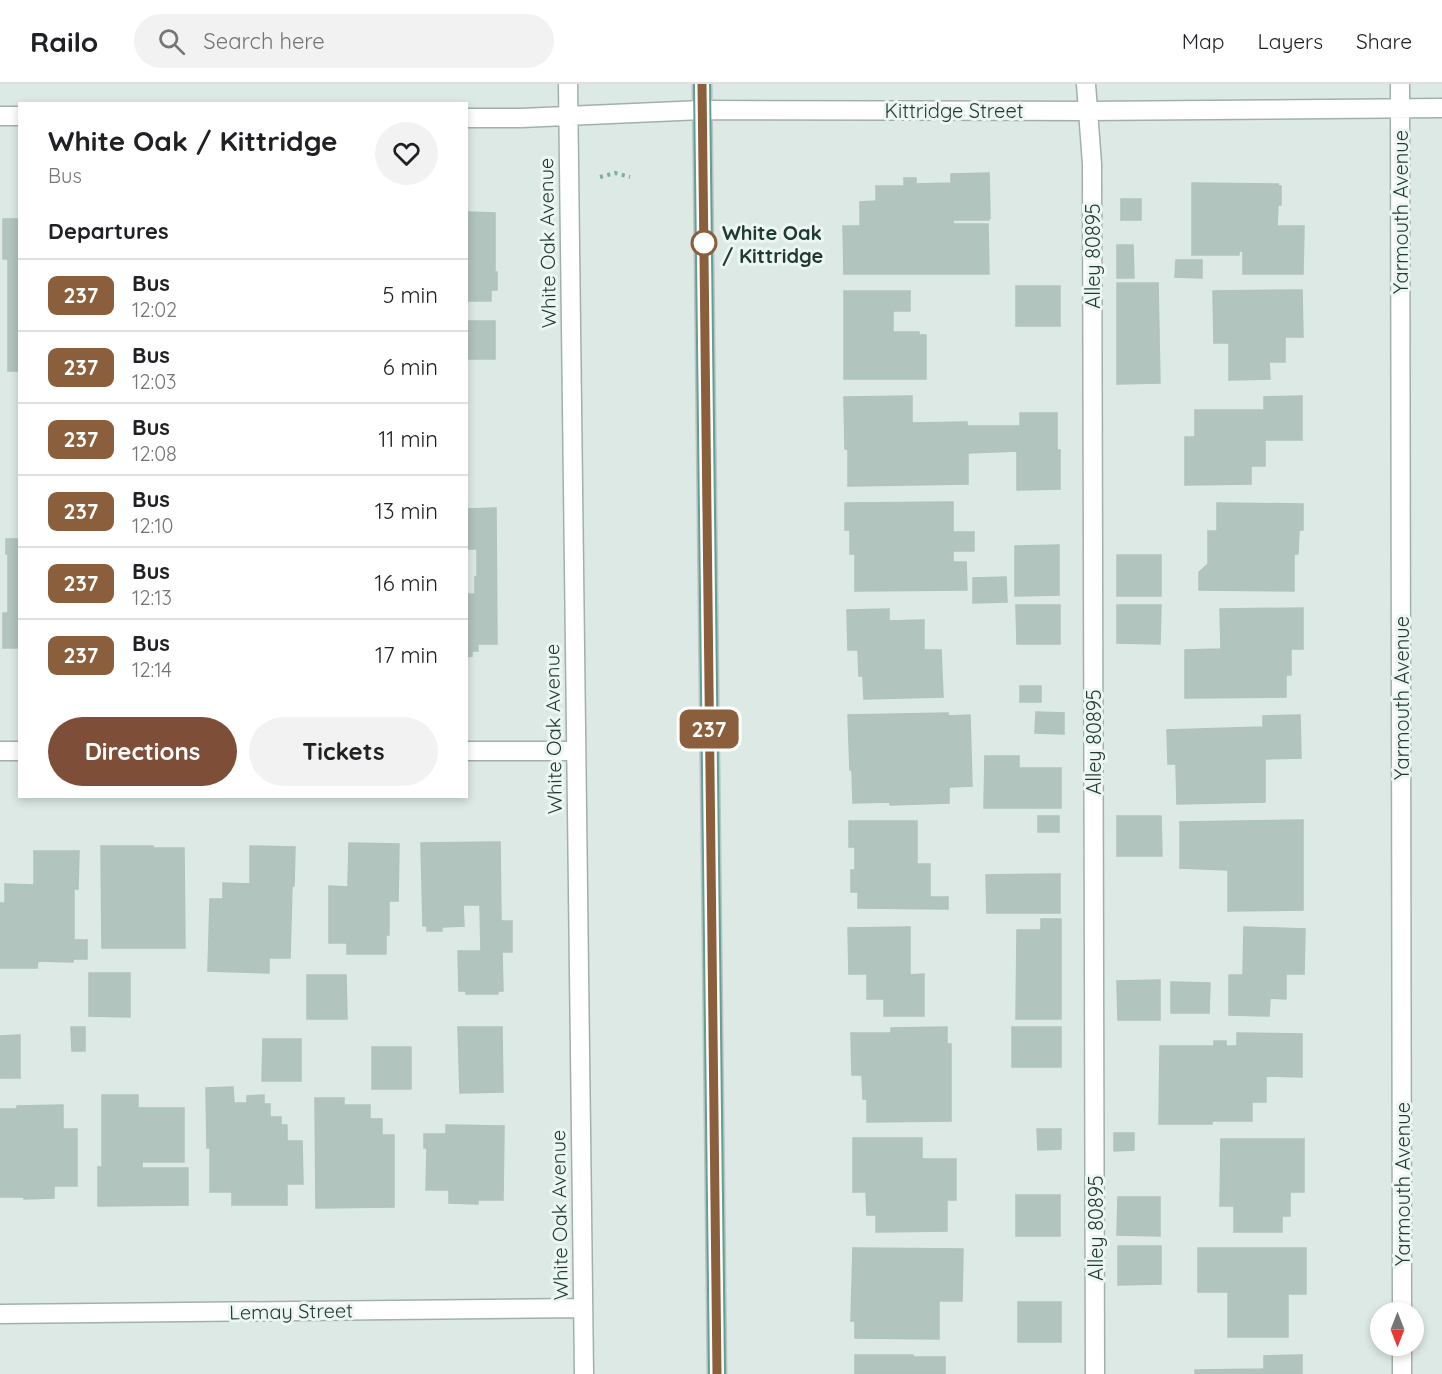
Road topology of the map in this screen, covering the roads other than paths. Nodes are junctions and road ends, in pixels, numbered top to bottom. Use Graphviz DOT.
graph roads {
  1 [pos="568,84"];
  2 [pos="702,84"];
  3 [pos="1086,84"];
  4 [pos="1400,84"];
  5 [pos="1400,108"];
  6 [pos="1442,108"];
  7 [pos="702,110"];
  8 [pos="1088,111"];
  9 [pos="568,115"];
  10 [pos="0,116"];
  11 [pos="18,116"];
  12 [pos="468,118"];
  13 [pos="0,751"];
  14 [pos="18,751"];
  15 [pos="468,751"];
  16 [pos="576,751"];
  17 [pos="1402,1302"];
  18 [pos="583,1308"];
  19 [pos="0,1314"];
  20 [pos="1402,1356"];
  21 [pos="584,1374"];
  22 [pos="717,1374"];
  23 [pos="1095,1374"];
  24 [pos="1402,1374"];
  1 -- 9 [label="street, White Oak Avenue"];
  2 -- 7 [label="main road"];
  3 -- 8 [label="street, Alley 80895"];
  4 -- 5 [label="street, Yarmouth Avenue"];
  5 -- 6 [label="street, Kittridge Street"];
  5 -- 8 [label="street, Kittridge Street"];
  5 -- 17 [label="street, Yarmouth Avenue"];
  7 -- 8 [label="street, Kittridge Street"];
  7 -- 9 [label="street, Kittridge Street"];
  7 -- 22 [label="main road"];
  8 -- 23 [label="street, Alley 80895"];
  9 -- 12 [label="street, Kittridge Street"];
  9 -- 16 [label="street, White Oak Avenue"];
  10 -- 11 [label="street"];
  13 -- 14 [label="street"];
  15 -- 16 [label="street"];
  16 -- 18 [label="street, White Oak Avenue"];
  18 -- 19 [label="street, Lemay Street"];
  18 -- 21 [label="street, White Oak Avenue"];
  20 -- 24 [label="street"];
}
